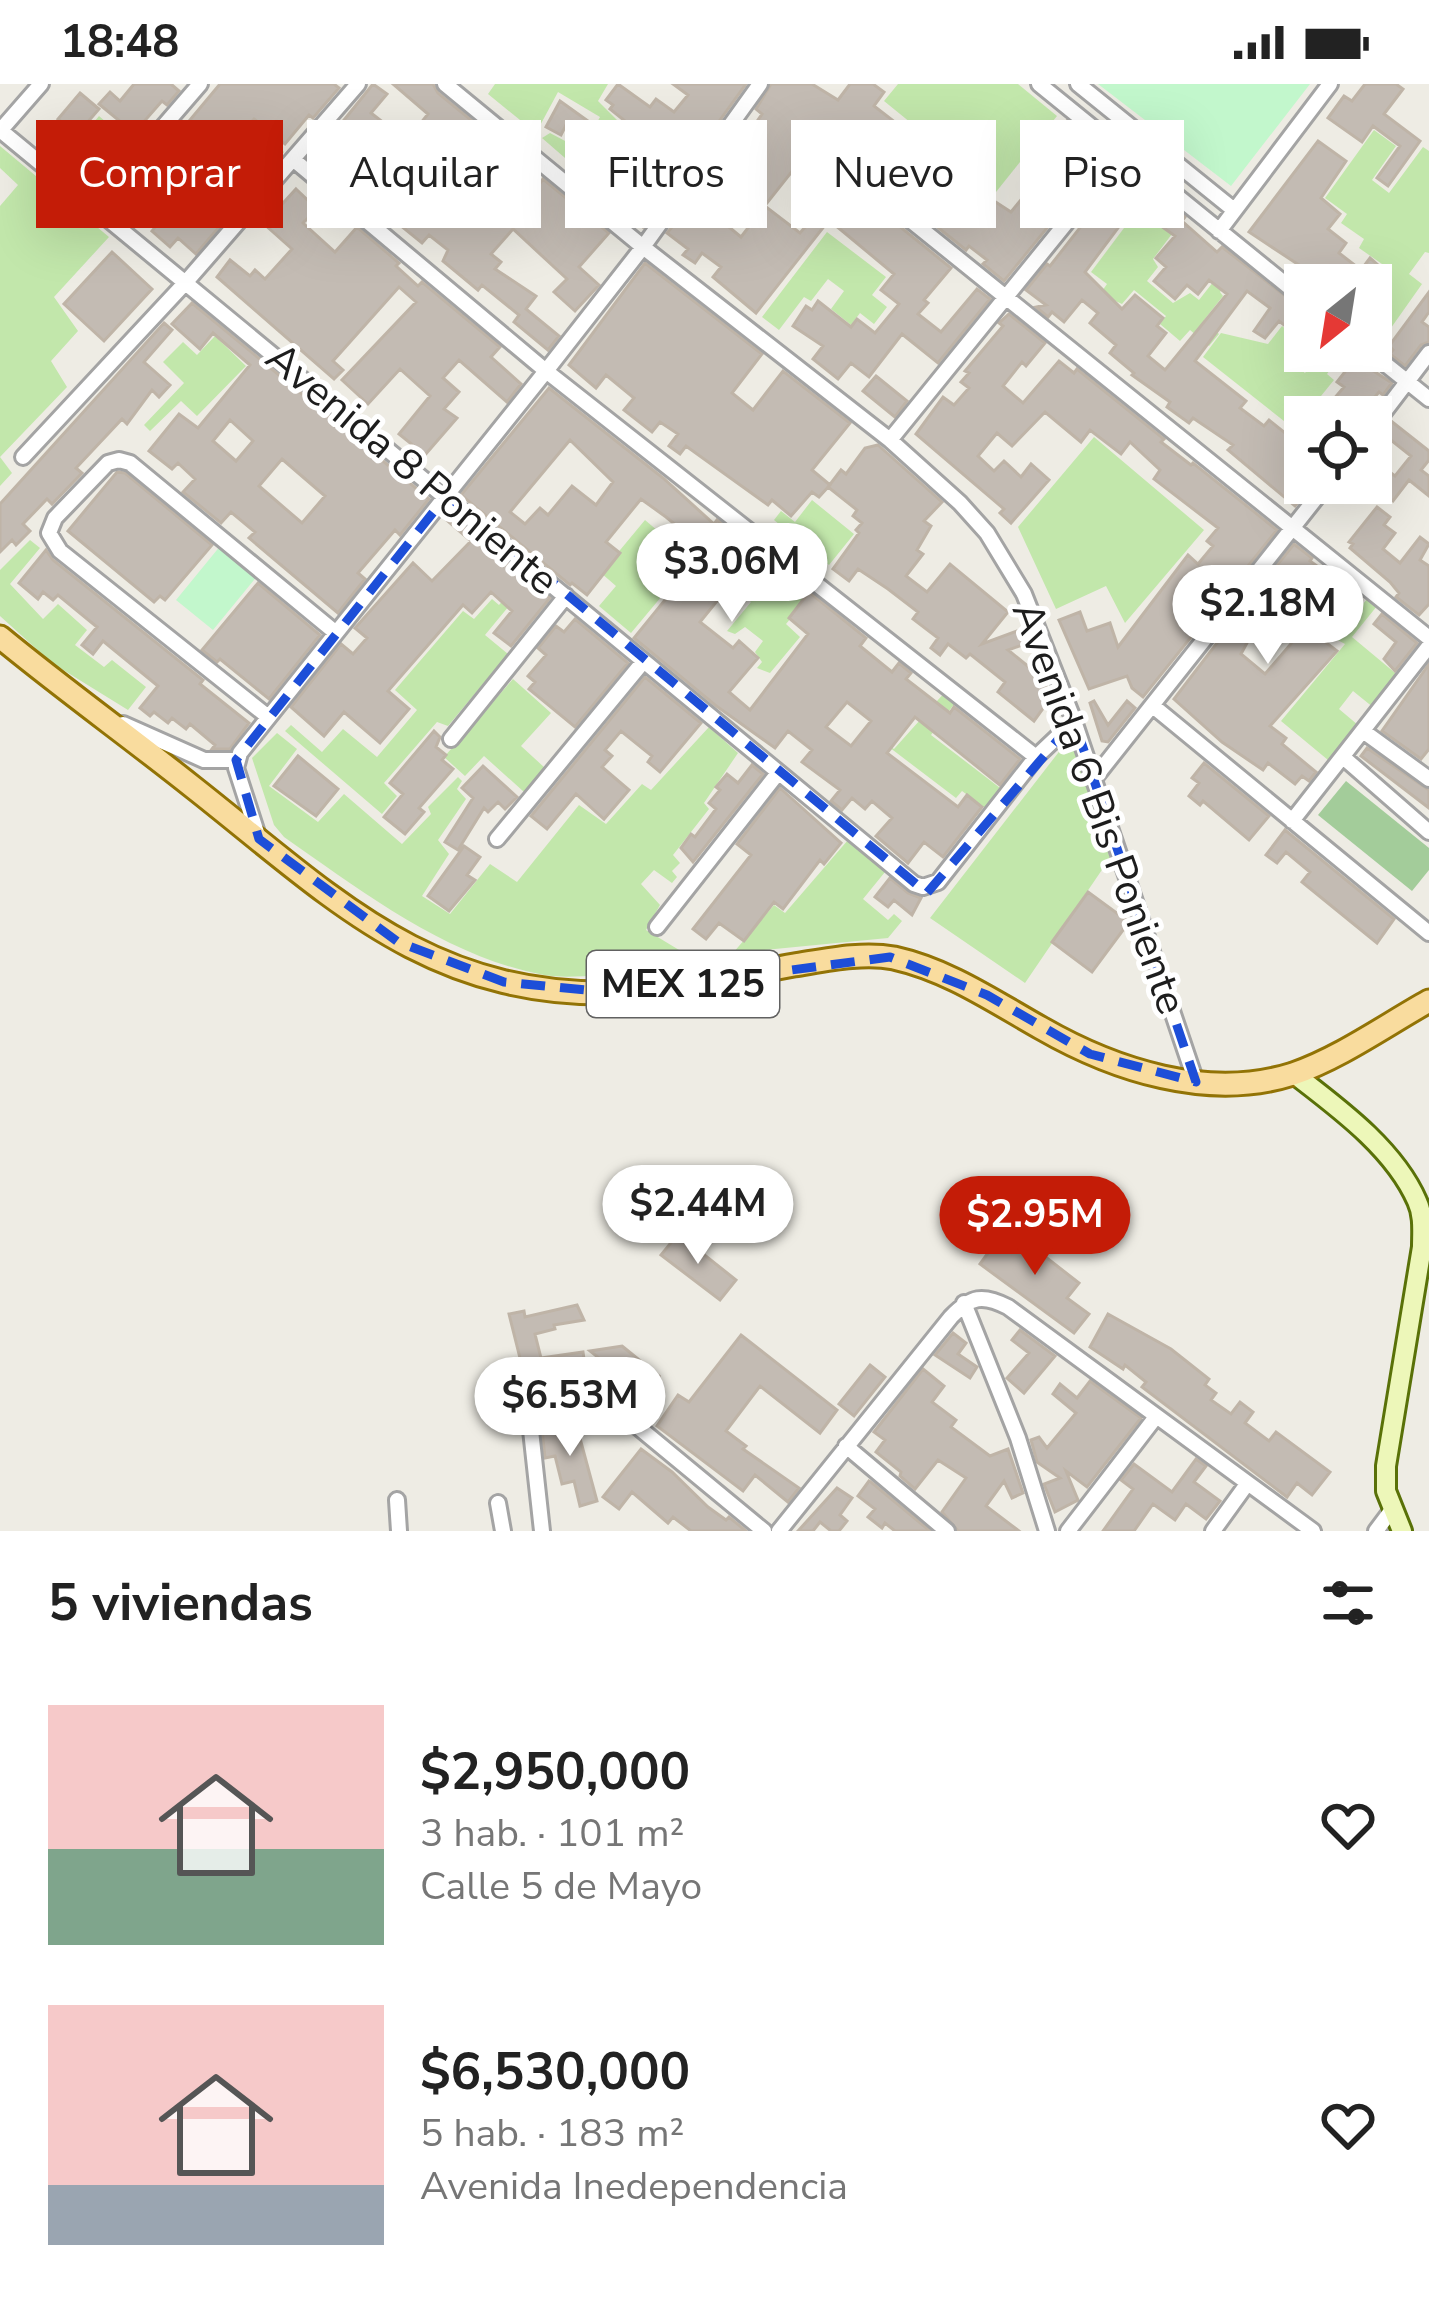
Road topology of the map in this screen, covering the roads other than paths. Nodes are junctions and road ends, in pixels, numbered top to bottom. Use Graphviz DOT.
graph roads {
  1 [pos="40,84"];
  2 [pos="200,84"];
  3 [pos="358,84"];
  4 [pos="445,84"];
  5 [pos="760,84"];
  6 [pos="1039,84"];
  7 [pos="1078,84"];
  8 [pos="1330,84"];
  9 [pos="169,120"];
  10 [pos="1083,120"];
  11 [pos="1123,120"];
  12 [pos="0,131"];
  13 [pos="294,160"];
  14 [pos="36,161"];
  15 [pos="1184,169"];
  16 [pos="1184,202"];
  17 [pos="1234,210"];
  18 [pos="118,228"];
  19 [pos="920,228"];
  20 [pos="1064,228"];
  21 [pos="1219,231"];
  22 [pos="643,247"];
  23 [pos="186,282"];
  24 [pos="1284,283"];
  25 [pos="1007,299"];
  26 [pos="1429,353"];
  27 [pos="1392,369"];
  28 [pos="546,371"];
  29 [pos="1408,382"];
  30 [pos="1429,399"];
  31 [pos="1392,402"];
  32 [pos="890,440"];
  33 [pos="23,457"];
  34 [pos="447,495"];
  35 [pos="1312,504"];
  36 [pos="1293,528"];
  37 [pos="566,596"];
  38 [pos="336,633"];
  39 [pos="0,638"];
  40 [pos="1429,642"];
  41 [pos="644,662"];
  42 [pos="1153,706"];
  43 [pos="103,716"];
  44 [pos="267,716"];
  45 [pos="1074,722"];
  46 [pos="1363,731"];
  47 [pos="451,739"];
  48 [pos="1036,757"];
  49 [pos="1343,757"];
  50 [pos="236,760"];
  51 [pos="778,773"];
  52 [pos="1429,779"];
  53 [pos="1093,780"];
  54 [pos="1292,821"];
  55 [pos="1429,832"];
  56 [pos="497,838"];
  57 [pos="259,839"];
  58 [pos="657,927"];
  59 [pos="1429,933"];
  60 [pos="1429,1001"];
  61 [pos="1293,1073"];
  62 [pos="1196,1082"];
  63 [pos="1423,1201"];
  64 [pos="964,1303"];
  65 [pos="1155,1418"];
  66 [pos="846,1446"];
  67 [pos="1246,1484"];
  68 [pos="397,1500"];
  69 [pos="498,1503"];
  70 [pos="1391,1511"];
  71 [pos="399,1531"];
  72 [pos="503,1531"];
  73 [pos="542,1531"];
  74 [pos="764,1531"];
  75 [pos="779,1531"];
  76 [pos="947,1531"];
  77 [pos="1047,1531"];
  78 [pos="1068,1531"];
  79 [pos="1213,1531"];
  80 [pos="1312,1531"];
  81 [pos="1376,1531"];
  82 [pos="1402,1531"];
  1 -- 12 [label="street"];
  2 -- 9 [label="street"];
  3 -- 13 [label="street"];
  4 -- 22 [label="street, Avenida 6 Bis Poniente"];
  5 -- 22 [label="street"];
  6 -- 10 [label="street"];
  7 -- 11 [label="street"];
  8 -- 17 [label="street"];
  12 -- 14 [label="street, Avenida 8 Poniente"];
  13 -- 23 [label="street"];
  13 -- 28 [label="street, Avenida 6 Bis Poniente"];
  15 -- 17 [label="street"];
  16 -- 21 [label="street"];
  17 -- 21 [label="street"];
  18 -- 23 [label="street, Avenida 8 Poniente"];
  19 -- 25 [label="street"];
  20 -- 25 [label="street"];
  21 -- 24 [label="street"];
  22 -- 28 [label="street"];
  22 -- 32 [label="street, Avenida 6 Bis Poniente"];
  23 -- 33 [label="street"];
  23 -- 34 [label="street, Avenida 8 Poniente"];
  25 -- 32 [label="street"];
  25 -- 36 [label="street"];
  26 -- 29 [label="street"];
  27 -- 29 [label="street"];
  28 -- 34 [label="street"];
  28 -- 48 [label="street, Avenida 6 Bis Poniente"];
  29 -- 30 [label="street"];
  29 -- 31 [label="street"];
  32 -- 45 [label="street, Avenida 6 Bis Poniente"];
  34 -- 37 [label="street, Avenida 8 Poniente"];
  34 -- 38 [label="street"];
  35 -- 36 [label="street"];
  36 -- 40 [label="street"];
  36 -- 42 [label="street"];
  37 -- 41 [label="street, Avenida 8 Poniente"];
  37 -- 47 [label="street"];
  38 -- 44 [label="street"];
  38 -- 44 [label="street"];
  39 -- 43 [label="main road, MEX 125"];
  40 -- 46 [label="street"];
  41 -- 51 [label="street, Avenida 8 Poniente"];
  41 -- 56 [label="street"];
  42 -- 53 [label="street"];
  42 -- 54 [label="street"];
  43 -- 50 [label="street"];
  43 -- 57 [label="main road, MEX 125"];
  44 -- 50 [label="street"];
  45 -- 48 [label="street"];
  45 -- 53 [label="street, Avenida 6 Bis Poniente"];
  46 -- 49 [label="street"];
  46 -- 52 [label="street"];
  48 -- 51 [label="street, Avenida 8 Poniente"];
  49 -- 54 [label="street"];
  49 -- 55 [label="street"];
  50 -- 57 [label="street"];
  51 -- 58 [label="street"];
  53 -- 62 [label="street, Avenida 6 Bis Poniente"];
  54 -- 59 [label="street"];
  57 -- 62 [label="main road, MEX 125"];
  60 -- 61 [label="main road, MEX 125"];
  61 -- 62 [label="main road, MEX 125"];
  61 -- 63 [label="main road"];
  63 -- 70 [label="main road"];
  64 -- 65 [label="street"];
  64 -- 66 [label="street"];
  64 -- 77 [label="street"];
  65 -- 67 [label="street"];
  65 -- 78 [label="street"];
  66 -- 75 [label="street"];
  66 -- 76 [label="street"];
  67 -- 79 [label="street"];
  67 -- 80 [label="street"];
  68 -- 71 [label="street"];
  69 -- 72 [label="street"];
  70 -- 81 [label="street"];
  70 -- 82 [label="main road"];
  73 -- 74 [label="street"];
}
